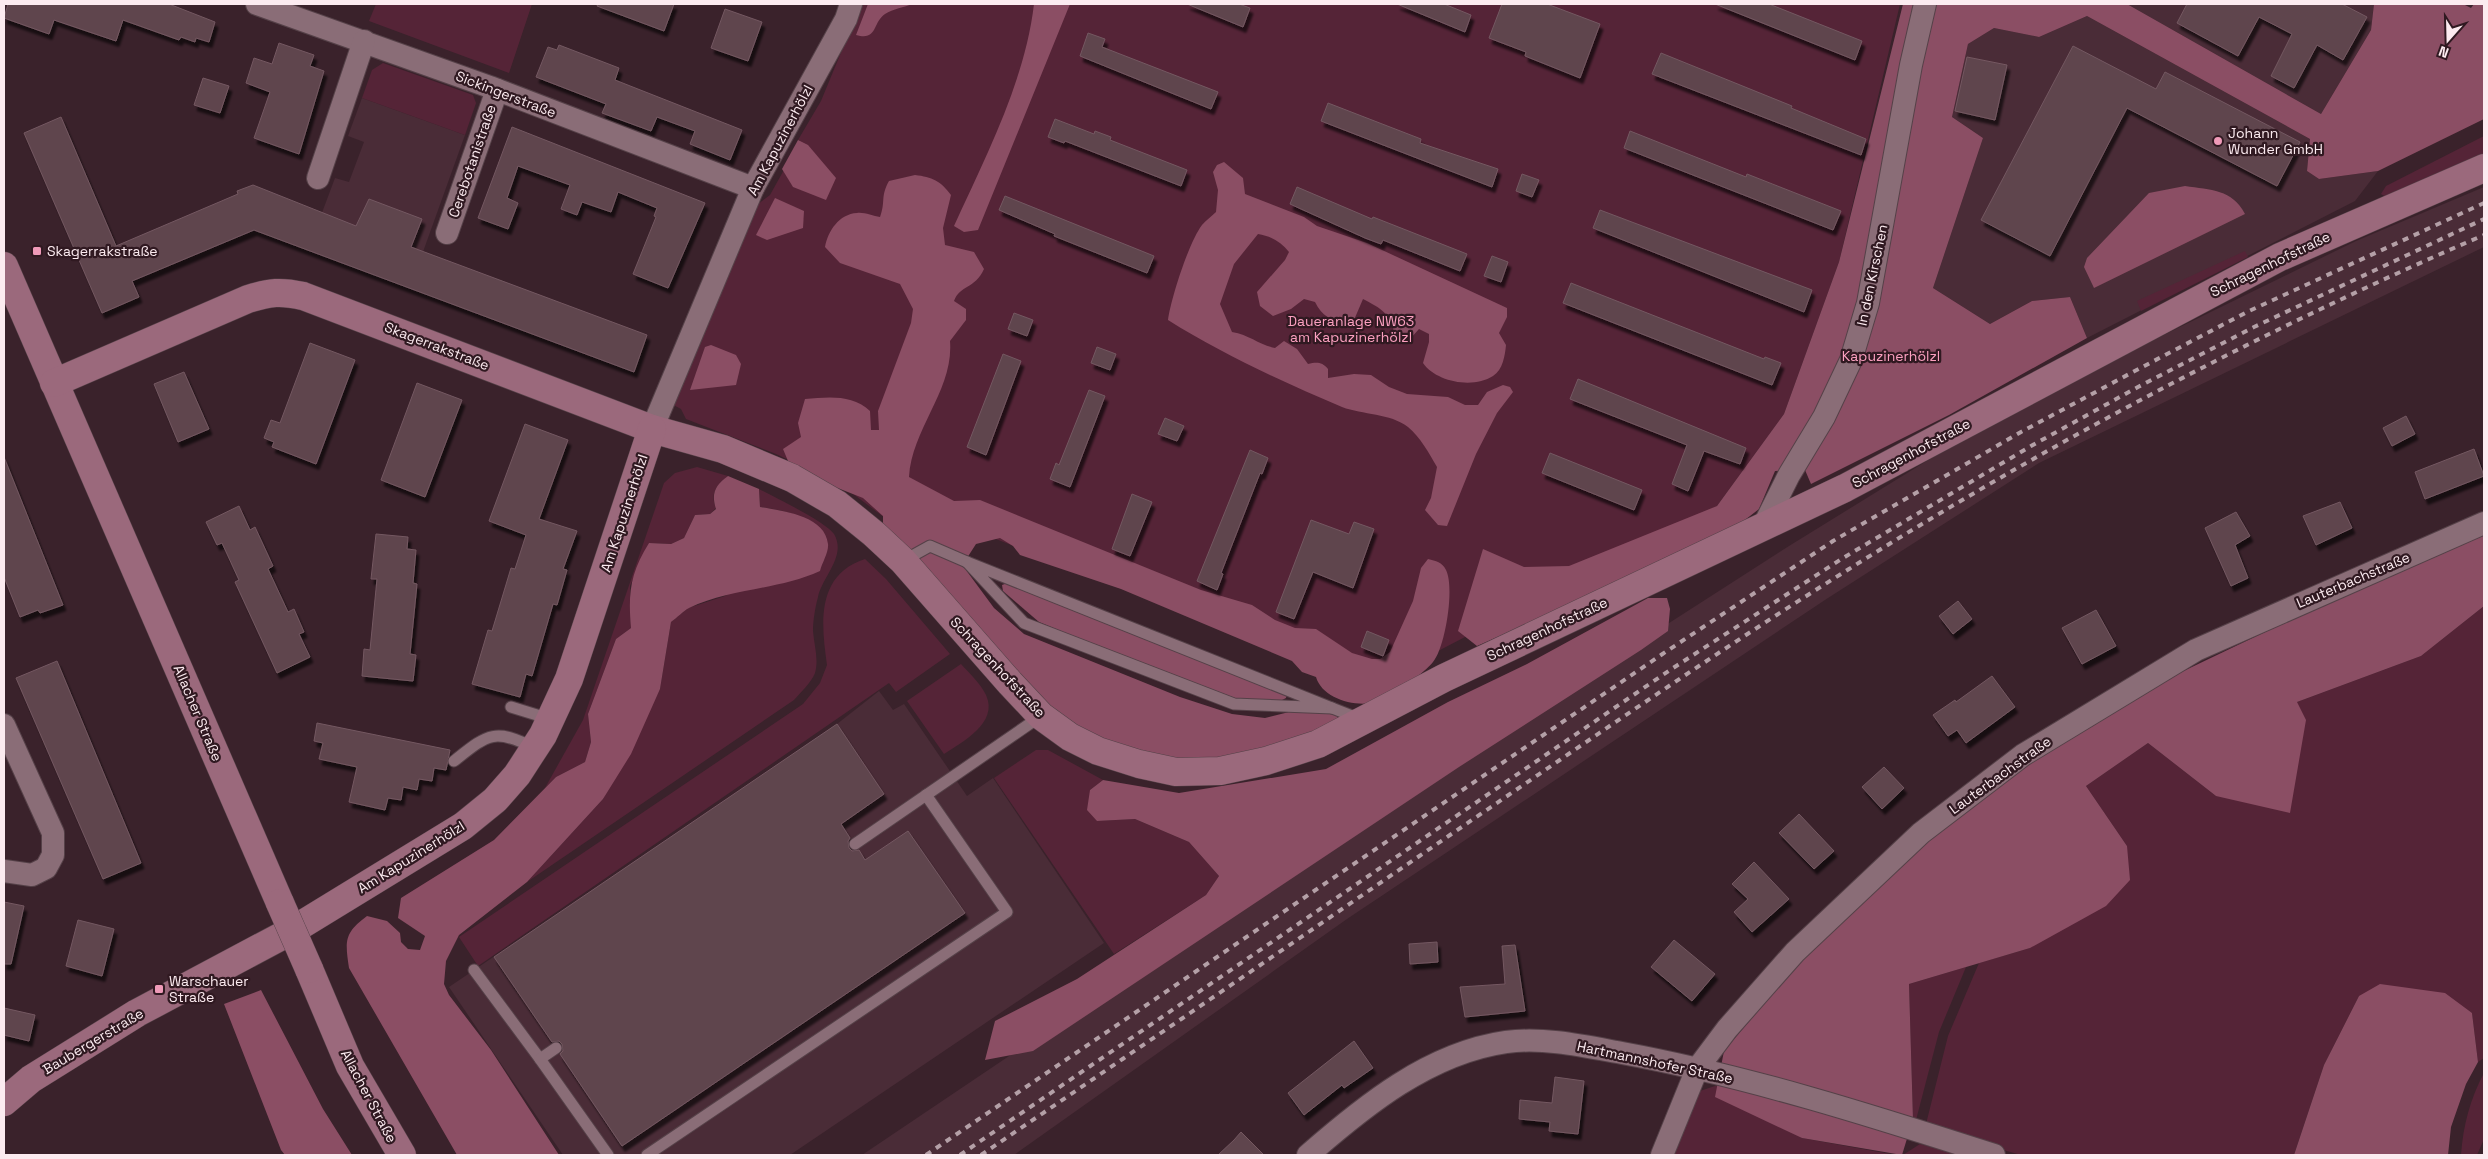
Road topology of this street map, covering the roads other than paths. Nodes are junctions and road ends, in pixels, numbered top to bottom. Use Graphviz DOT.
graph roads {
  1 [pos="257,4"];
  2 [pos="851,4"];
  3 [pos="1925,4"];
  4 [pos="364,41"];
  5 [pos="497,90"];
  6 [pos="2484,168"];
  7 [pos="318,178"];
  8 [pos="753,188"];
  9 [pos="447,233"];
  10 [pos="4,266"];
  11 [pos="54,383"];
  12 [pos="652,429"];
  13 [pos="2484,523"];
  14 [pos="1763,527"];
  15 [pos="903,562"];
  16 [pos="967,562"];
  17 [pos="511,706"];
  18 [pos="1332,708"];
  19 [pos="1042,716"];
  20 [pos="551,719"];
  21 [pos="1363,720"];
  22 [pos="4,725"];
  23 [pos="534,749"];
  24 [pos="454,761"];
  25 [pos="926,795"];
  26 [pos="855,844"];
  27 [pos="4,871"];
  28 [pos="293,930"];
  29 [pos="474,970"];
  30 [pos="556,1048"];
  31 [pos="540,1059"];
  32 [pos="1697,1068"];
  33 [pos="4,1102"];
  34 [pos="402,1155"];
  35 [pos="608,1155"];
  36 [pos="647,1155"];
  37 [pos="1308,1155"];
  38 [pos="1662,1155"];
  39 [pos="1994,1155"];
  1 -- 4 [label="street, Sickingerstraße"];
  2 -- 8 [label="street, Am Kapuzinerhölzl"];
  3 -- 14 [label="street, In den Kirschen"];
  4 -- 5 [label="street, Sickingerstraße"];
  4 -- 7 [label="street"];
  5 -- 8 [label="street, Sickingerstraße"];
  5 -- 9 [label="street, Cerebotanistraße"];
  6 -- 14 [label="street, Schragenhofstraße"];
  8 -- 12 [label="street, Am Kapuzinerhölzl"];
  10 -- 11 [label="street, Allacher Straße"];
  11 -- 12 [label="street, Skagerrakstraße"];
  11 -- 34 [label="street, Allacher Straße, bridge"];
  12 -- 15 [label="street, Schragenhofstraße"];
  12 -- 20 [label="street, Am Kapuzinerhölzl"];
  13 -- 32 [label="street, Lauterbachstraße"];
  14 -- 21 [label="street, Schragenhofstraße"];
  15 -- 16 [label="lane"];
  15 -- 19 [label="street, Schragenhofstraße"];
  16 -- 18 [label="lane"];
  16 -- 18 [label="lane"];
  17 -- 20 [label="lane"];
  18 -- 21 [label="lane"];
  19 -- 21 [label="street, Schragenhofstraße"];
  19 -- 25 [label="lane"];
  20 -- 23 [label="street, Am Kapuzinerhölzl"];
  22 -- 27 [label="street"];
  23 -- 24 [label="lane"];
  23 -- 28 [label="street, Am Kapuzinerhölzl"];
  25 -- 26 [label="lane"];
  25 -- 36 [label="lane"];
  28 -- 33 [label="street, Baubergerstraße"];
  29 -- 31 [label="lane"];
  30 -- 31 [label="lane"];
  31 -- 35 [label="lane"];
  32 -- 37 [label="street, Hartmannshofer Straße"];
  32 -- 38 [label="street, Lauterbachstraße"];
  32 -- 39 [label="street, Hartmannshofer Straße"];
}
